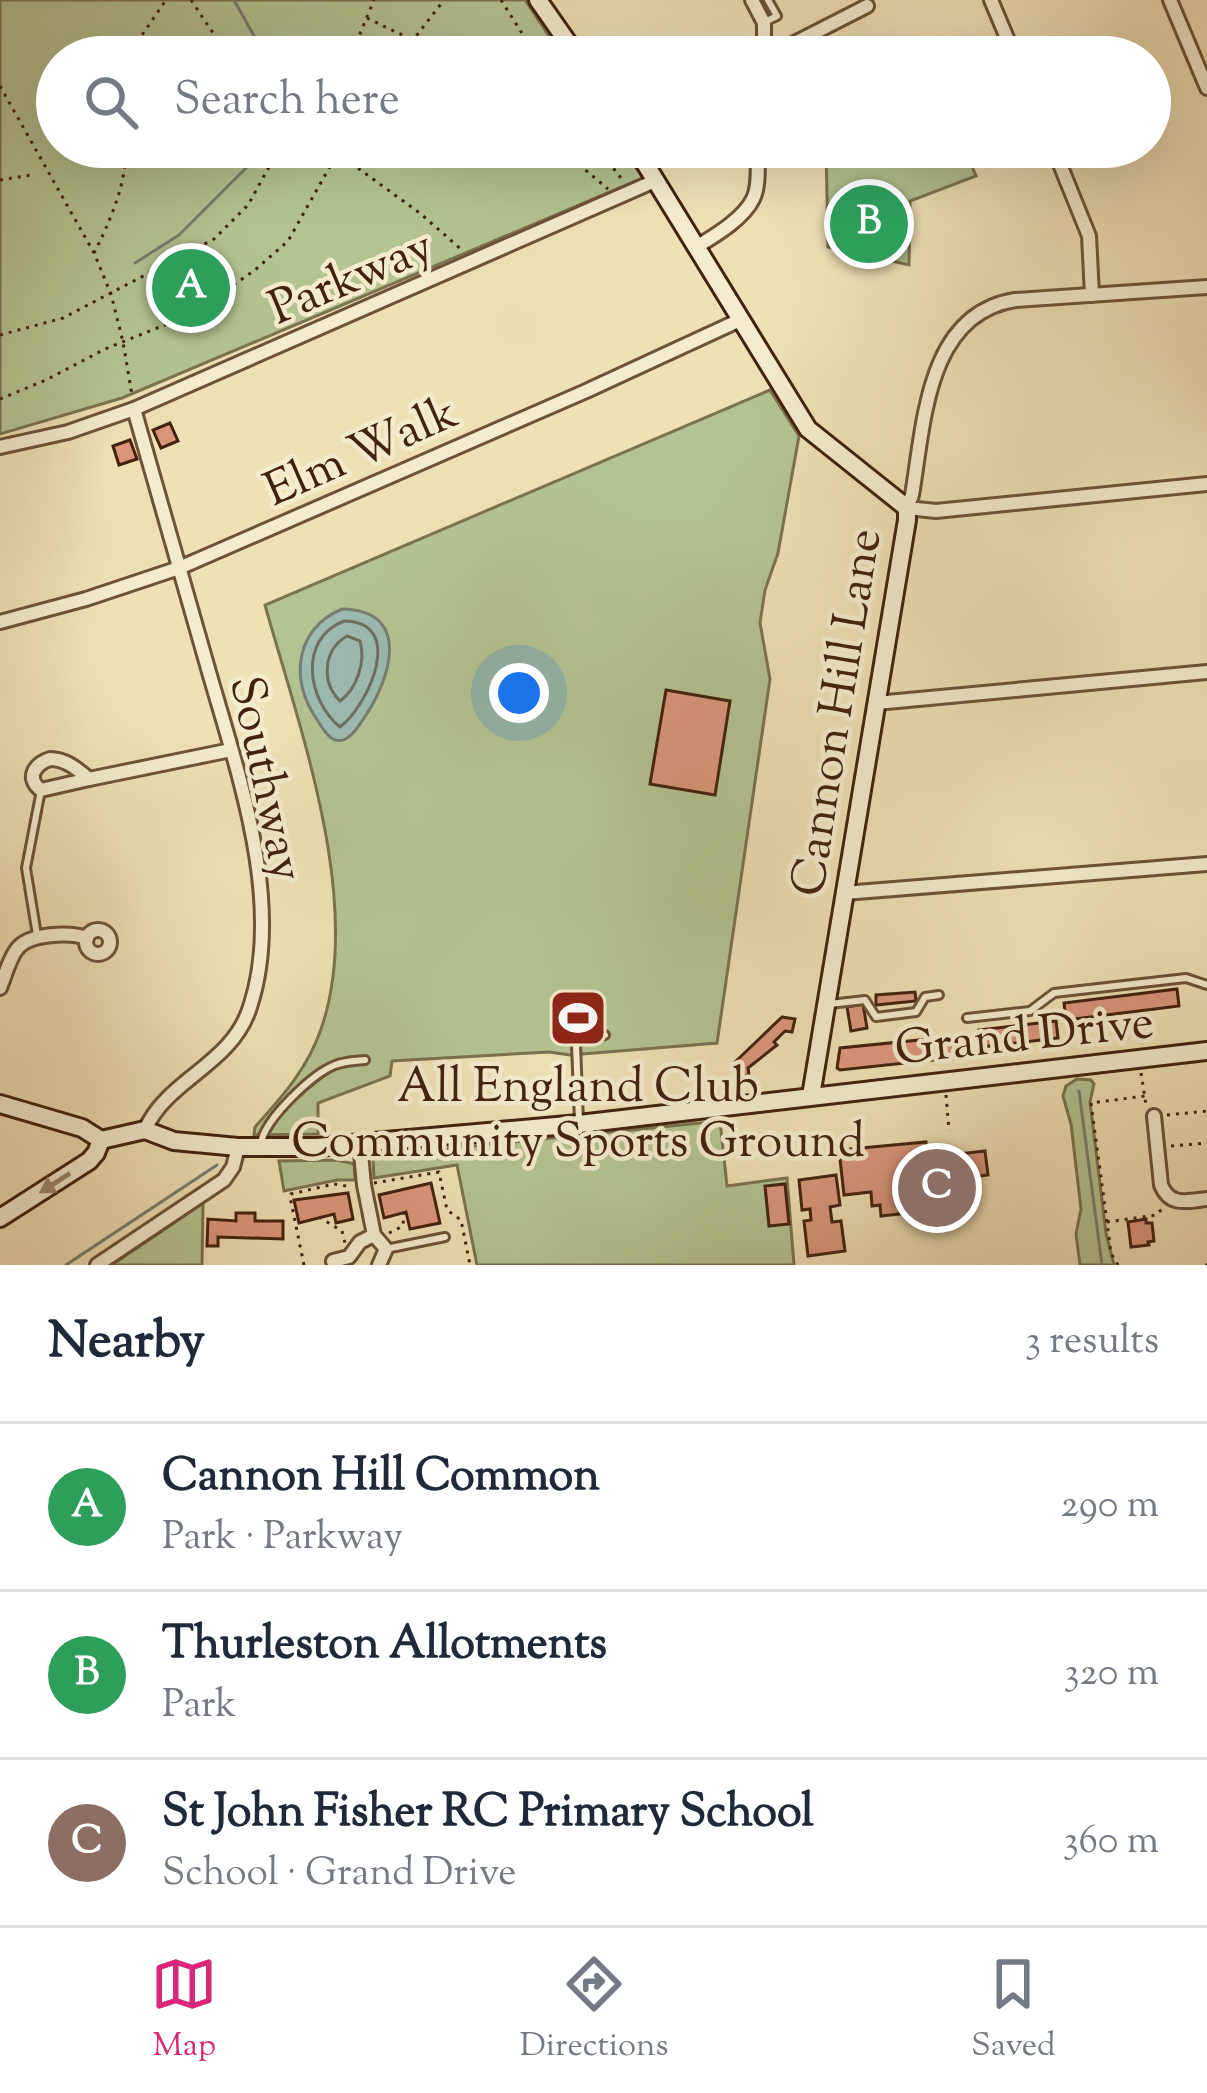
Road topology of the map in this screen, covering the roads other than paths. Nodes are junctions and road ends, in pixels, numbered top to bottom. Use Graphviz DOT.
graph roads {
  1 [pos="538,0"];
  2 [pos="752,0"];
  3 [pos="768,0"];
  4 [pos="991,0"];
  5 [pos="1170,0"];
  6 [pos="867,6"];
  7 [pos="764,23"];
  8 [pos="563,36"];
  9 [pos="764,36"];
  10 [pos="807,36"];
  11 [pos="1006,36"];
  12 [pos="1207,88"];
  13 [pos="649,168"];
  14 [pos="756,168"];
  15 [pos="1061,168"];
  16 [pos="657,180"];
  17 [pos="698,246"];
  18 [pos="1207,287"];
  19 [pos="1092,295"];
  20 [pos="740,320"];
  21 [pos="134,409"];
  22 [pos="0,447"];
  23 [pos="1207,484"];
  24 [pos="907,508"];
  25 [pos="179,568"];
  26 [pos="0,622"];
  27 [pos="1207,672"];
  28 [pos="876,703"];
  29 [pos="231,750"];
  30 [pos="89,778"];
  31 [pos="41,790"];
  32 [pos="1207,864"];
  33 [pos="844,893"];
  34 [pos="87,938"];
  35 [pos="38,939"];
  36 [pos="1207,986"];
  37 [pos="0,988"];
  38 [pos="939,995"];
  39 [pos="825,1004"];
  40 [pos="967,1018"];
  41 [pos="605,1035"];
  42 [pos="1207,1051"];
  43 [pos="365,1060"];
  44 [pos="812,1096"];
  45 [pos="0,1104"];
  46 [pos="1154,1117"];
  47 [pos="579,1124"];
  48 [pos="145,1130"];
  49 [pos="101,1140"];
  50 [pos="359,1144"];
  51 [pos="238,1147"];
  52 [pos="261,1147"];
  53 [pos="1207,1199"];
  54 [pos="0,1218"];
  55 [pos="445,1237"];
  56 [pos="379,1241"];
  57 [pos="328,1262"];
  58 [pos="98,1265"];
  59 [pos="379,1265"];
  1 -- 8 [label="street"];
  2 -- 7 [label="street"];
  3 -- 7 [label="lane"];
  4 -- 11 [label="street"];
  5 -- 12 [label="street"];
  6 -- 10 [label="street"];
  7 -- 9 [label="street"];
  13 -- 16 [label="street, Cannon Hill Lane"];
  14 -- 17 [label="street"];
  15 -- 19 [label="street"];
  16 -- 17 [label="street, Cannon Hill Lane"];
  16 -- 21 [label="street, Parkway"];
  17 -- 20 [label="street, Cannon Hill Lane"];
  18 -- 19 [label="street"];
  19 -- 24 [label="street"];
  20 -- 24 [label="street, Cannon Hill Lane"];
  20 -- 25 [label="street, Elm Walk"];
  21 -- 22 [label="street, Parkway"];
  21 -- 25 [label="street, Southway"];
  23 -- 24 [label="street"];
  24 -- 28 [label="street, Cannon Hill Lane"];
  25 -- 26 [label="street, Elm Walk"];
  25 -- 29 [label="street, Southway"];
  27 -- 28 [label="street"];
  28 -- 33 [label="street, Cannon Hill Lane"];
  29 -- 30 [label="street"];
  29 -- 48 [label="street, Southway"];
  30 -- 31 [label="street"];
  30 -- 31 [label="street"];
  31 -- 35 [label="lane"];
  32 -- 33 [label="street"];
  33 -- 39 [label="street, Cannon Hill Lane"];
  34 -- 35 [label="street"];
  35 -- 37 [label="street"];
  36 -- 40 [label="lane"];
  38 -- 39 [label="lane"];
  39 -- 44 [label="street, Cannon Hill Lane"];
  41 -- 47 [label="lane"];
  42 -- 44 [label="street, Grand Drive"];
  43 -- 52 [label="lane"];
  44 -- 47 [label="street, Grand Drive"];
  45 -- 49 [label="street"];
  46 -- 53 [label="street"];
  47 -- 50 [label="street, Grand Drive"];
  48 -- 49 [label="street, Grand Drive"];
  48 -- 51 [label="street, Grand Drive"];
  49 -- 54 [label="street, one-way"];
  50 -- 52 [label="street, Grand Drive"];
  50 -- 56 [label="street"];
  51 -- 52 [label="street, Grand Drive"];
  51 -- 58 [label="street"];
  55 -- 56 [label="lane"];
  56 -- 57 [label="street"];
  56 -- 59 [label="street"];
}
